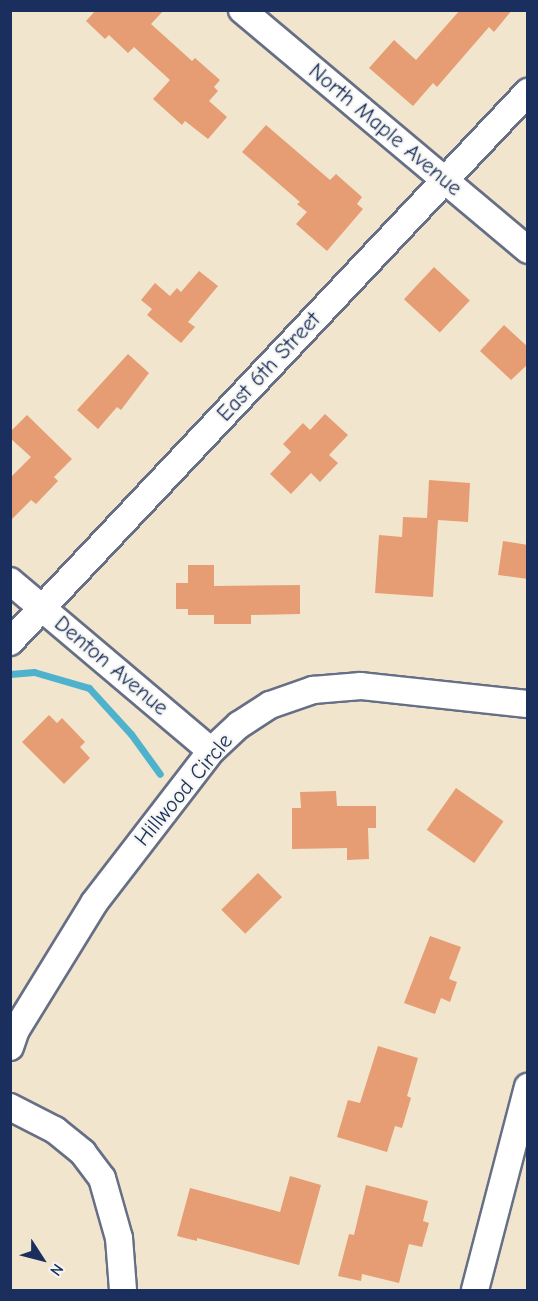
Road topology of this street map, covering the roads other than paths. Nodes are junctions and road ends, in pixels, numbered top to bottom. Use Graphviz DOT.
graph roads {
  1 [pos="242,10"];
  2 [pos="528,92"];
  3 [pos="445,181"];
  4 [pos="528,249"];
  5 [pos="10,581"];
  6 [pos="43,608"];
  7 [pos="10,642"];
  8 [pos="528,704"];
  9 [pos="211,751"];
  10 [pos="10,1047"];
  11 [pos="528,1087"];
  12 [pos="10,1107"];
  13 [pos="123,1290"];
  14 [pos="475,1290"];
  1 -- 3 [label="street, North Maple Avenue"];
  2 -- 3 [label="street, East 6th Street"];
  3 -- 4 [label="street, North Maple Avenue"];
  3 -- 6 [label="street, East 6th Street"];
  5 -- 6 [label="street, Denton Avenue"];
  6 -- 7 [label="street, East 6th Street"];
  6 -- 9 [label="street, Denton Avenue"];
  8 -- 9 [label="street, Hillwood Circle"];
  9 -- 10 [label="street, Hillwood Circle"];
  11 -- 14 [label="street"];
  12 -- 13 [label="street"];
}
